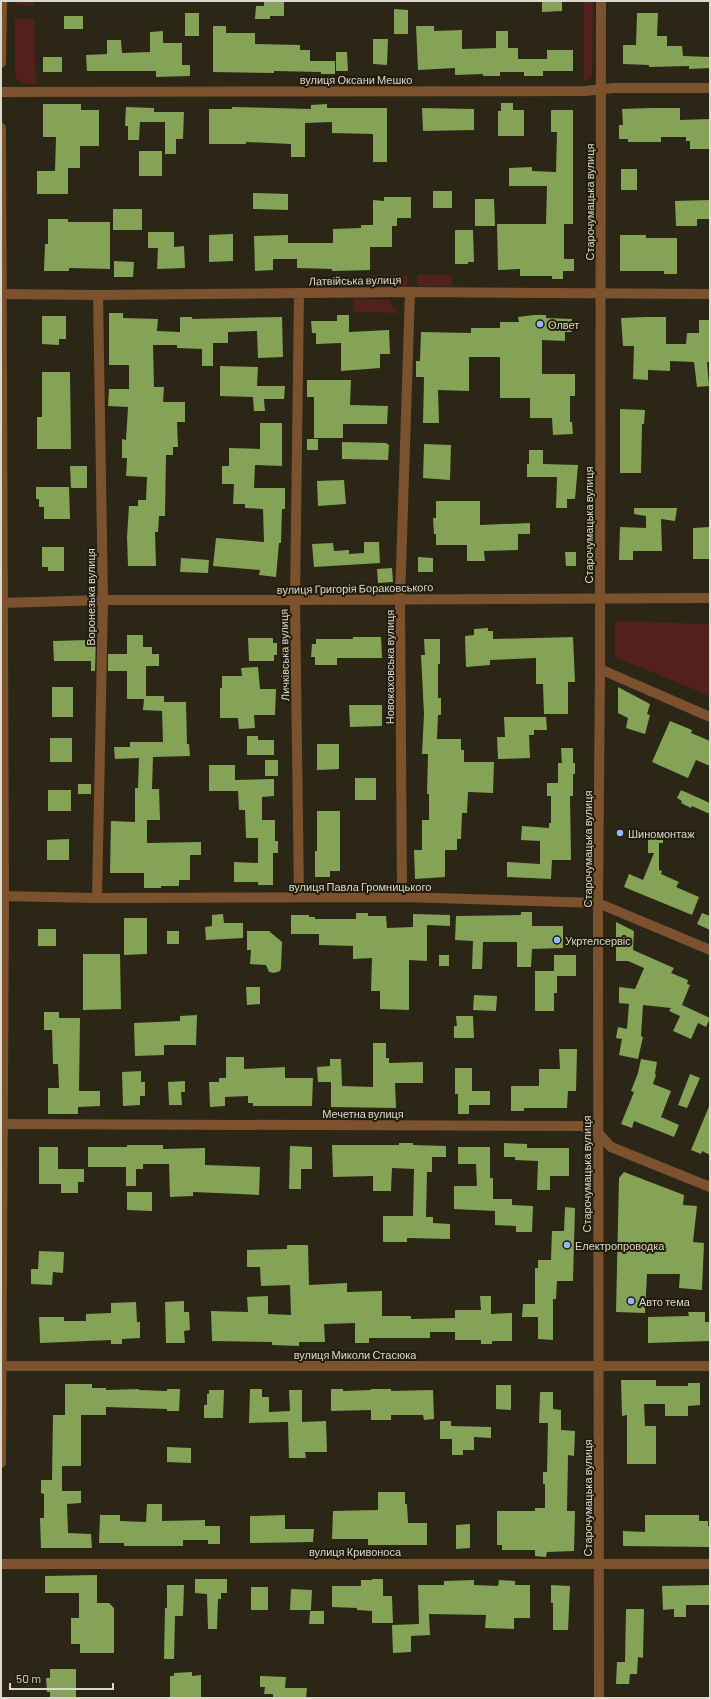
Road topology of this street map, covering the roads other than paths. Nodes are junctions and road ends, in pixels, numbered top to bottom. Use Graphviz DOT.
graph roads {
  1 [pos="2,1"];
  2 [pos="601,1"];
  3 [pos="1,63"];
  4 [pos="710,88"];
  5 [pos="601,89"];
  6 [pos="1,92"];
  7 [pos="1,128"];
  8 [pos="410,292"];
  9 [pos="299,293"];
  10 [pos="601,293"];
  11 [pos="2,294"];
  12 [pos="710,294"];
  13 [pos="98,295"];
  14 [pos="600,598"];
  15 [pos="710,598"];
  16 [pos="400,599"];
  17 [pos="103,600"];
  18 [pos="295,600"];
  19 [pos="2,603"];
  20 [pos="600,669"];
  21 [pos="710,717"];
  22 [pos="3,896"];
  23 [pos="299,897"];
  24 [pos="402,897"];
  25 [pos="98,898"];
  26 [pos="598,903"];
  27 [pos="710,950"];
  28 [pos="2,1124"];
  29 [pos="598,1132"];
  30 [pos="710,1187"];
  31 [pos="1,1366"];
  32 [pos="599,1366"];
  33 [pos="710,1366"];
  34 [pos="1,1463"];
  35 [pos="599,1563"];
  36 [pos="1,1564"];
  37 [pos="710,1564"];
  38 [pos="599,1698"];
  1 -- 3 [label="street"];
  2 -- 5 [label="street, Старочумацька вулиця"];
  4 -- 5 [label="street, вулиця Оксани Мешко"];
  5 -- 6 [label="street, вулиця Оксани Мешко"];
  5 -- 10 [label="street, Старочумацька вулиця"];
  7 -- 11 [label="street"];
  8 -- 9 [label="street, Латвійська вулиця"];
  8 -- 10 [label="street, Латвійська вулиця"];
  8 -- 16 [label="street, Новокаховська вулиця"];
  9 -- 13 [label="street, Латвійська вулиця"];
  9 -- 18 [label="street, Личківська вулиця"];
  10 -- 12 [label="street, Латвійська вулиця"];
  10 -- 14 [label="street, Старочумацька вулиця"];
  11 -- 13 [label="street, Латвійська вулиця"];
  11 -- 19 [label="street"];
  13 -- 17 [label="street, Воронезька вулиця"];
  14 -- 15 [label="street, вулиця Григорія Бораковського"];
  14 -- 16 [label="street, вулиця Григорія Бораковського"];
  14 -- 20 [label="street, Старочумацька вулиця"];
  16 -- 18 [label="street, вулиця Григорія Бораковського"];
  16 -- 24 [label="street, Новокаховська вулиця"];
  17 -- 18 [label="street, вулиця Григорія Бораковського"];
  17 -- 19 [label="street, вулиця Григорія Бораковського"];
  17 -- 25 [label="street, Воронезька вулиця"];
  18 -- 23 [label="street, Личківська вулиця"];
  19 -- 22 [label="street"];
  20 -- 21 [label="street"];
  20 -- 26 [label="street, Старочумацька вулиця"];
  22 -- 25 [label="street, вулиця Павла Громницького"];
  22 -- 28 [label="street"];
  23 -- 24 [label="street, вулиця Павла Громницького"];
  23 -- 25 [label="street, вулиця Павла Громницького"];
  24 -- 26 [label="street, вулиця Павла Громницького"];
  26 -- 27 [label="street, вулиця Павла Громницького"];
  26 -- 29 [label="street, Старочумацька вулиця"];
  28 -- 29 [label="street, Мечетна вулиця"];
  28 -- 31 [label="street"];
  29 -- 30 [label="street, Мечетна вулиця"];
  29 -- 32 [label="street, Старочумацька вулиця"];
  31 -- 32 [label="street, вулиця Миколи Стасюка"];
  31 -- 34 [label="street"];
  32 -- 33 [label="street, вулиця Миколи Стасюка"];
  32 -- 35 [label="street, Старочумацька вулиця"];
  35 -- 36 [label="street, вулиця Кривоноса"];
  35 -- 37 [label="street, вулиця Кривоноса"];
  35 -- 38 [label="street, Старочумацька вулиця"];
}
